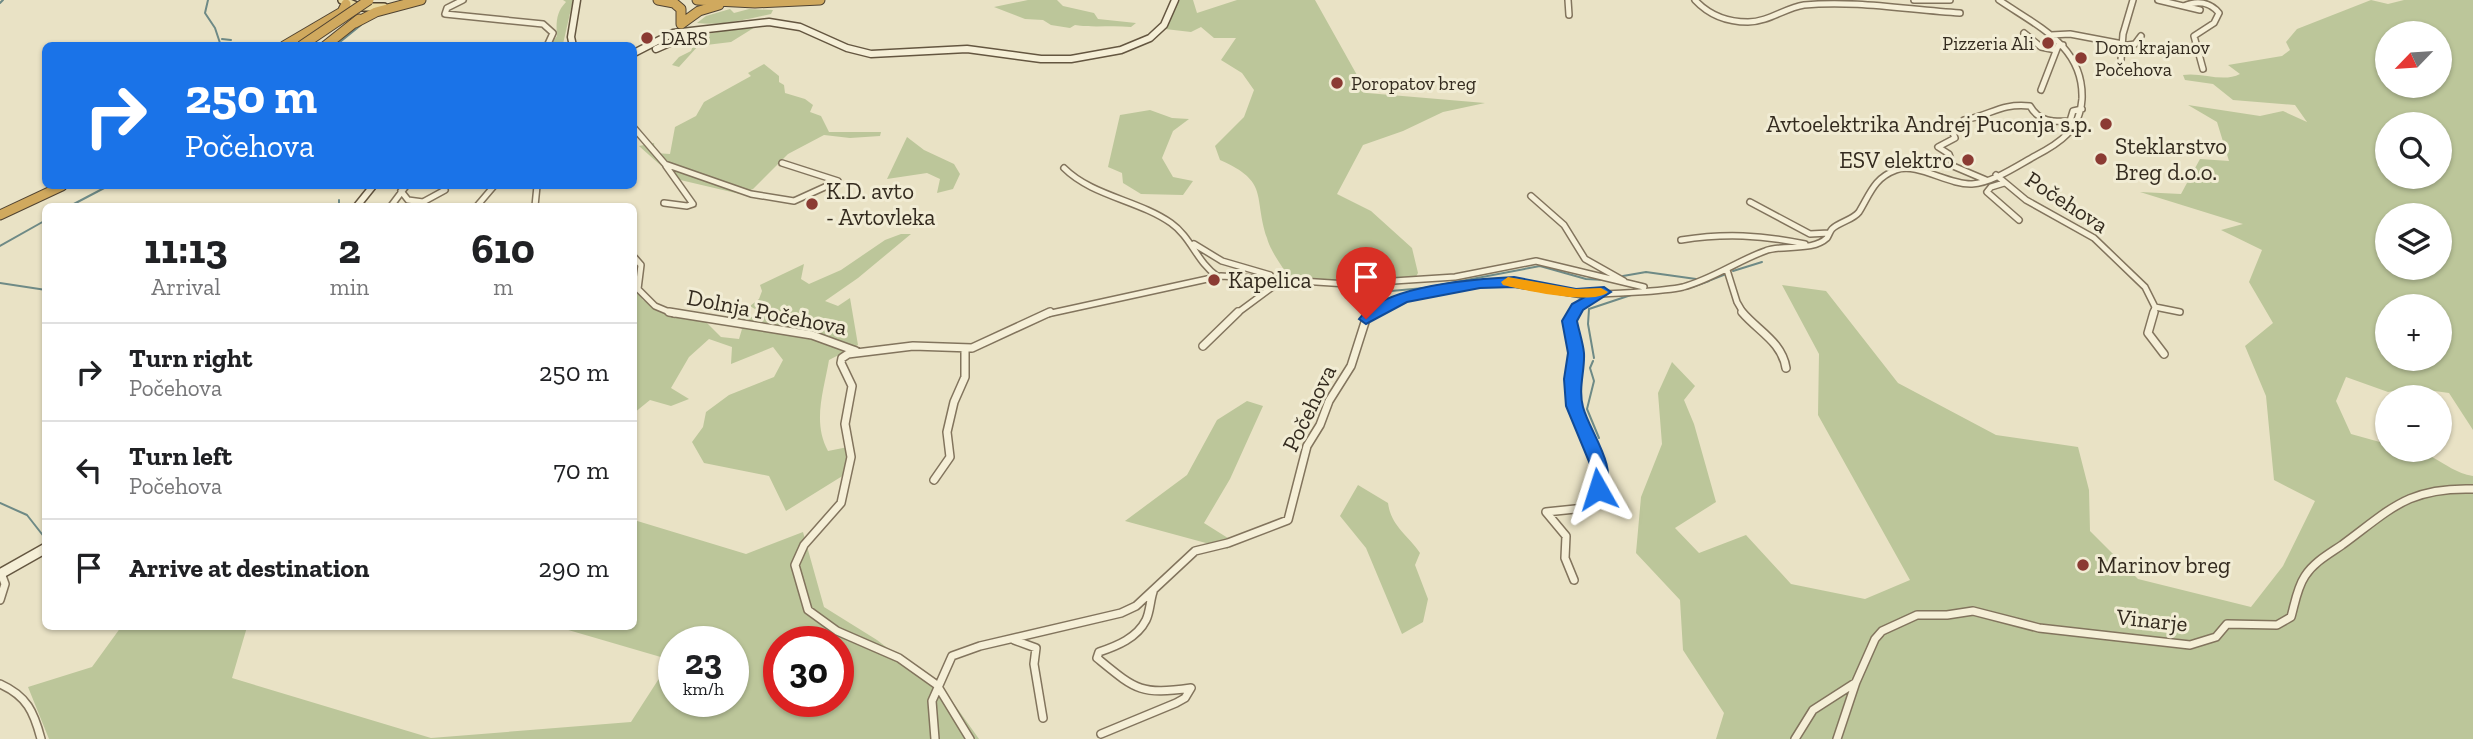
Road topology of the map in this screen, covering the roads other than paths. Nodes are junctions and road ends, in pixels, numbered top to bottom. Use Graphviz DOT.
graph roads {
  1 [pos="369,0"];
  2 [pos="376,0"];
  3 [pos="413,0"];
  4 [pos="421,0"];
  5 [pos="463,0"];
  6 [pos="577,0"];
  7 [pos="658,0"];
  8 [pos="697,0"];
  9 [pos="820,0"];
  10 [pos="1175,0"];
  11 [pos="1568,0"];
  12 [pos="1695,0"];
  13 [pos="1892,0"];
  14 [pos="1914,0"];
  15 [pos="1950,0"];
  16 [pos="1999,0"];
  17 [pos="2133,0"];
  18 [pos="2158,0"];
  19 [pos="344,2"];
  20 [pos="755,3"];
  21 [pos="2184,6"];
  22 [pos="383,7"];
  23 [pos="1886,7"];
  24 [pos="2200,10"];
  25 [pos="1960,13"];
  26 [pos="1569,15"];
  27 [pos="355,23"];
  28 [pos="681,24"];
  29 [pos="717,28"];
  30 [pos="673,33"];
  31 [pos="2025,33"];
  32 [pos="688,35"];
  33 [pos="2051,35"];
  34 [pos="2141,36"];
  35 [pos="292,42"];
  36 [pos="307,42"];
  37 [pos="316,42"];
  38 [pos="330,42"];
  39 [pos="549,42"];
  40 [pos="572,42"];
  41 [pos="2063,45"];
  42 [pos="2122,45"];
  43 [pos="2056,50"];
  44 [pos="637,51"];
  45 [pos="646,51"];
  46 [pos="637,52"];
  47 [pos="2121,60"];
  48 [pos="2203,69"];
  49 [pos="2040,90"];
  50 [pos="2082,109"];
  51 [pos="1964,120"];
  52 [pos="637,131"];
  53 [pos="1953,134"];
  54 [pos="782,163"];
  55 [pos="665,164"];
  56 [pos="1064,168"];
  57 [pos="2000,179"];
  58 [pos="1986,180"];
  59 [pos="44,189"];
  60 [pos="56,189"];
  61 [pos="371,189"];
  62 [pos="405,189"];
  63 [pos="491,189"];
  64 [pos="445,190"];
  65 [pos="1531,196"];
  66 [pos="1750,202"];
  67 [pos="359,203"];
  68 [pos="480,203"];
  69 [pos="664,203"];
  70 [pos="0,209"];
  71 [pos="0,215"];
  72 [pos="2019,220"];
  73 [pos="1829,233"];
  74 [pos="1681,240"];
  75 [pos="1194,244"];
  76 [pos="1810,245"];
  77 [pos="637,260"];
  78 [pos="1727,271"];
  79 [pos="1217,276"];
  80 [pos="1282,280"];
  81 [pos="1626,282"];
  82 [pos="1653,289"];
  83 [pos="1604,292"];
  84 [pos="2155,307"];
  85 [pos="2180,312"];
  86 [pos="1203,346"];
  87 [pos="965,349"];
  88 [pos="856,351"];
  89 [pos="2164,354"];
  90 [pos="1786,368"];
  91 [pos="933,480"];
  92 [pos="2473,489"];
  93 [pos="42,550"];
  94 [pos="1,573"];
  95 [pos="1574,580"];
  96 [pos="1158,584"];
  97 [pos="0,600"];
  98 [pos="1014,640"];
  99 [pos="1856,682"];
  100 [pos="0,684"];
  101 [pos="937,685"];
  102 [pos="1043,718"];
  103 [pos="1101,734"];
  104 [pos="41,739"];
  105 [pos="935,739"];
  106 [pos="970,739"];
  107 [pos="1795,739"];
  108 [pos="1837,739"];
  1 -- 36 [label="highway, bridge"];
  2 -- 37 [label="highway, bridge"];
  3 -- 22 [label="main road"];
  4 -- 27 [label="highway"];
  5 -- 39 [label="street"];
  6 -- 40 [label="street"];
  7 -- 28 [label="highway"];
  8 -- 20 [label="highway"];
  9 -- 20 [label="highway"];
  10 -- 29 [label="street"];
  11 -- 26 [label="street"];
  12 -- 23 [label="street"];
  13 -- 23 [label="street"];
  14 -- 15 [label="street"];
  16 -- 33 [label="street"];
  17 -- 42 [label="street"];
  18 -- 21 [label="street"];
  19 -- 22 [label="main road"];
  19 -- 35 [label="highway"];
  20 -- 28 [label="highway"];
  21 -- 24 [label="street"];
  21 -- 48 [label="street"];
  22 -- 27 [label="highway"];
  23 -- 25 [label="street"];
  27 -- 38 [label="highway"];
  28 -- 30 [label="street"];
  29 -- 30 [label="street"];
  29 -- 32 [label="street"];
  30 -- 32 [label="street"];
  30 -- 44 [label="street"];
  30 -- 45 [label="street"];
  31 -- 43 [label="street"];
  32 -- 45 [label="street"];
  33 -- 41 [label="street"];
  33 -- 42 [label="street"];
  34 -- 42 [label="street"];
  41 -- 43 [label="street"];
  41 -- 50 [label="street"];
  42 -- 47 [label="street"];
  43 -- 49 [label="street"];
  45 -- 46 [label="street"];
  50 -- 51 [label="street"];
  50 -- 57 [label="street"];
  52 -- 55 [label="street"];
  53 -- 58 [label="street"];
  54 -- 55 [label="street"];
  55 -- 69 [label="street"];
  56 -- 75 [label="street"];
  57 -- 58 [label="street"];
  57 -- 72 [label="street, Počehova"];
  57 -- 84 [label="street, Počehova"];
  58 -- 73 [label="street"];
  59 -- 70 [label="highway"];
  60 -- 71 [label="highway"];
  61 -- 67 [label="street"];
  62 -- 64 [label="street"];
  63 -- 68 [label="street"];
  65 -- 81 [label="street"];
  66 -- 73 [label="street"];
  73 -- 76 [label="street"];
  74 -- 76 [label="street"];
  75 -- 79 [label="street"];
  75 -- 80 [label="street"];
  76 -- 78 [label="street"];
  77 -- 88 [label="street, Dolnja Počehova"];
  78 -- 82 [label="street"];
  78 -- 90 [label="street"];
  79 -- 80 [label="street"];
  79 -- 87 [label="street"];
  80 -- 81 [label="street"];
  80 -- 86 [label="street"];
  81 -- 82 [label="street"];
  82 -- 83 [label="street"];
  83 -- 95 [label="street"];
  83 -- 96 [label="street, Počehova"];
  84 -- 85 [label="street"];
  84 -- 89 [label="street"];
  87 -- 88 [label="street"];
  87 -- 91 [label="street"];
  88 -- 101 [label="street, Dolnja Počehova"];
  92 -- 99 [label="street, Vinarje"];
  93 -- 94 [label="street"];
  94 -- 97 [label="street"];
  96 -- 98 [label="street, Počehova"];
  96 -- 103 [label="street"];
  98 -- 101 [label="street, Počehova"];
  98 -- 102 [label="street"];
  99 -- 107 [label="street"];
  99 -- 108 [label="street, Vinarje"];
  100 -- 104 [label="street"];
  101 -- 105 [label="street"];
  101 -- 106 [label="street"];
}
